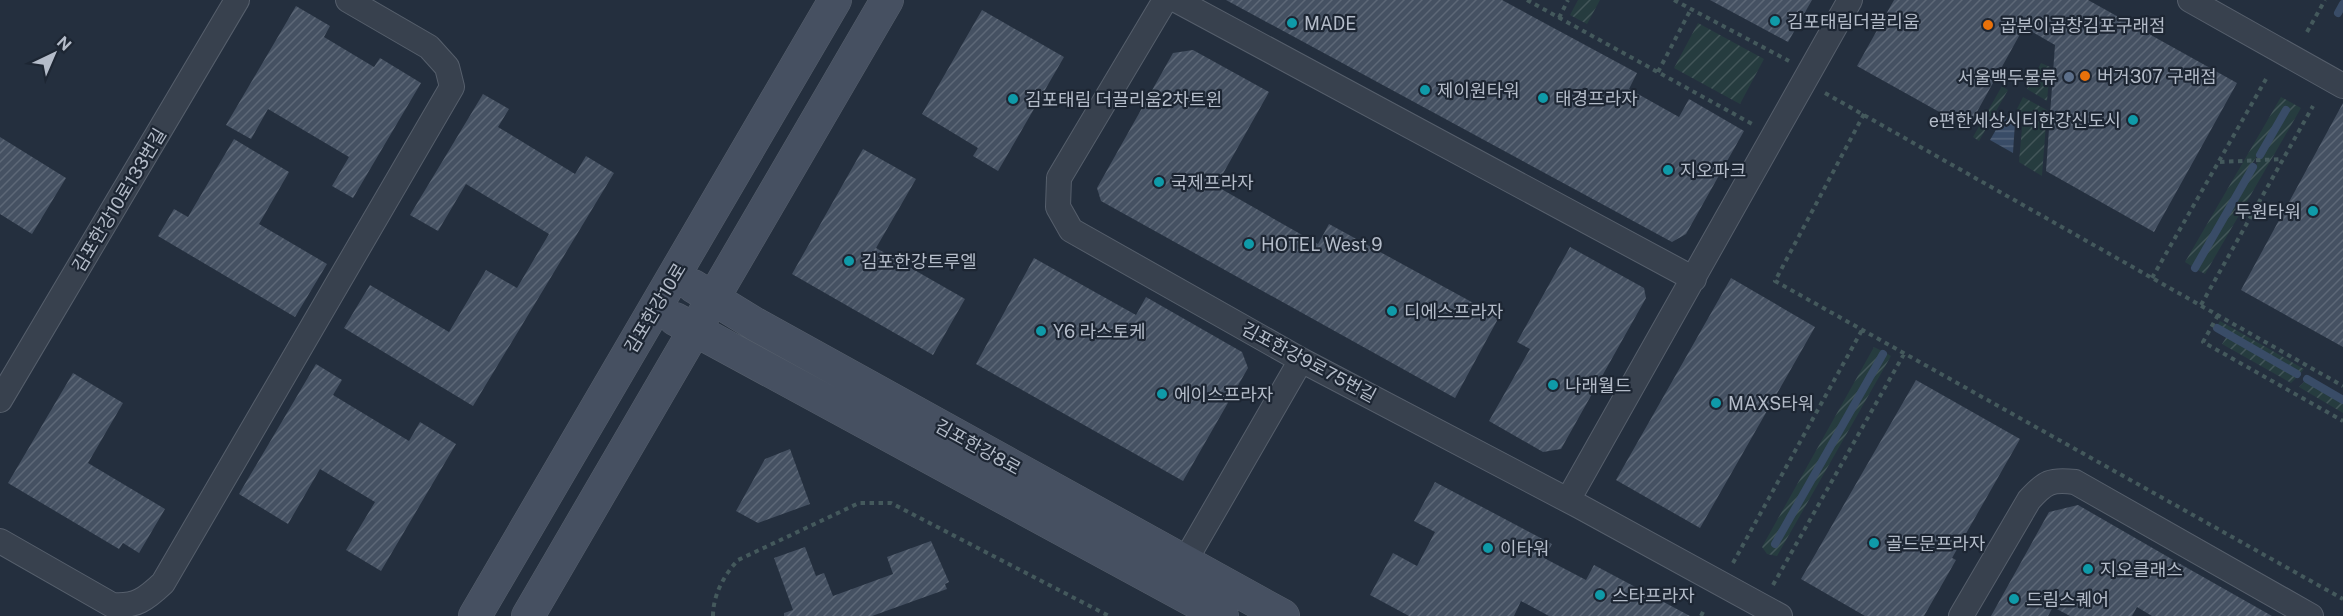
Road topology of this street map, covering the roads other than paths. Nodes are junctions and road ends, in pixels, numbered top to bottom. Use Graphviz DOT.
graph roads {
  1 [pos="237,0"];
  2 [pos="348,0"];
  3 [pos="835,0"];
  4 [pos="887,0"];
  5 [pos="1165,0"];
  6 [pos="1176,0"];
  7 [pos="1850,0"];
  8 [pos="2190,0"];
  9 [pos="2343,86"];
  10 [pos="675,275"];
  11 [pos="1694,279"];
  12 [pos="712,299"];
  13 [pos="655,308"];
  14 [pos="694,330"];
  15 [pos="1301,360"];
  16 [pos="0,400"];
  17 [pos="1568,500"];
  18 [pos="0,541"];
  19 [pos="1185,561"];
  20 [pos="475,616"];
  21 [pos="528,616"];
  22 [pos="1222,616"];
  23 [pos="1283,616"];
  24 [pos="1780,616"];
  25 [pos="1961,616"];
  26 [pos="2311,616"];
  1 -- 16 [label="street, 김포한강10로133번길"];
  2 -- 18 [label="street"];
  3 -- 10 [label="street, 김포한강10로"];
  4 -- 12 [label="street"];
  5 -- 15 [label="street, 김포한강9로75번길"];
  6 -- 11 [label="street"];
  7 -- 11 [label="street"];
  8 -- 9 [label="street"];
  10 -- 12 [label="street, 김포한강8로"];
  10 -- 13 [label="street, 김포한강10로"];
  11 -- 17 [label="street"];
  12 -- 14 [label="street"];
  12 -- 19 [label="street, 김포한강8로"];
  13 -- 14 [label="street, 김포한강8로"];
  13 -- 20 [label="street, 김포한강10로"];
  14 -- 21 [label="street"];
  14 -- 22 [label="street, 김포한강8로"];
  15 -- 17 [label="street, 김포한강9로75번길"];
  15 -- 19 [label="street"];
  17 -- 24 [label="street, 김포한강9로75번길"];
  19 -- 23 [label="street, 김포한강8로"];
  25 -- 26 [label="street"];
}
